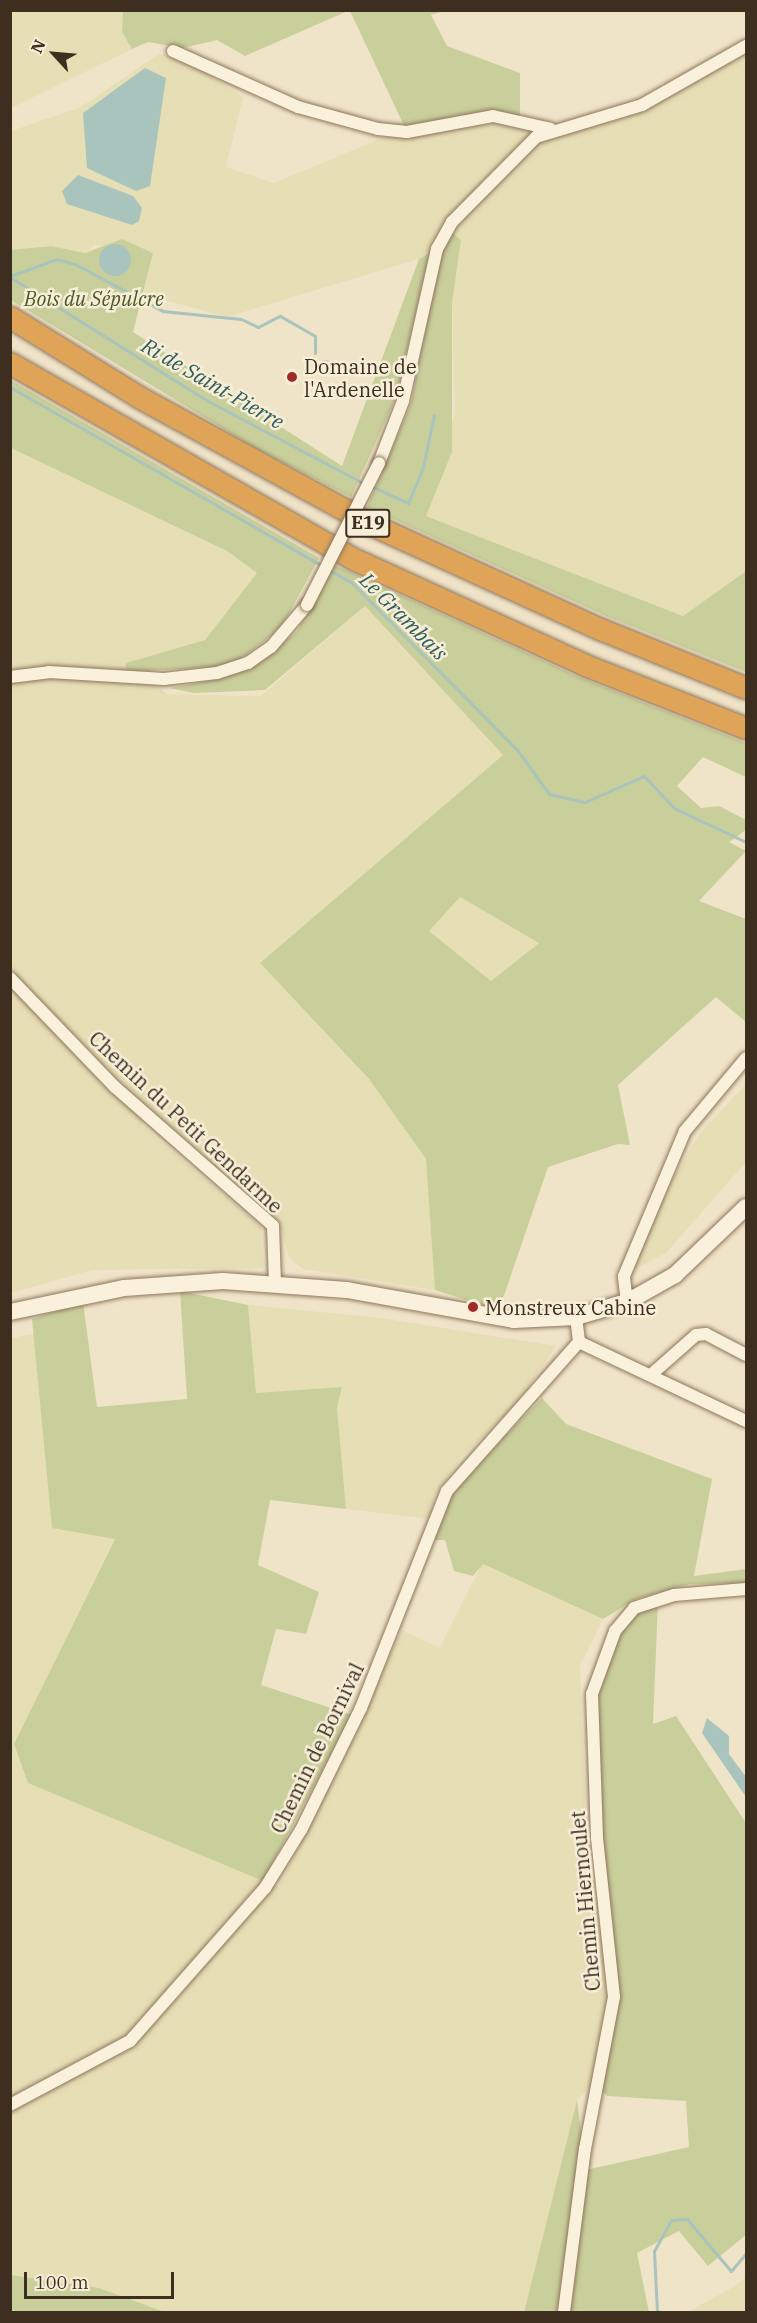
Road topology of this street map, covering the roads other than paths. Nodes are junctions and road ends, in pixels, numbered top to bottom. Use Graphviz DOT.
graph roads {
  1 [pos="747,46"];
  2 [pos="173,51"];
  3 [pos="551,129"];
  4 [pos="10,317"];
  5 [pos="10,363"];
  6 [pos="10,677"];
  7 [pos="747,688"];
  8 [pos="747,728"];
  9 [pos="10,978"];
  10 [pos="747,1058"];
  11 [pos="747,1207"];
  12 [pos="276,1283"];
  13 [pos="627,1302"];
  14 [pos="10,1312"];
  15 [pos="576,1317"];
  16 [pos="579,1342"];
  17 [pos="747,1355"];
  18 [pos="653,1373"];
  19 [pos="747,1421"];
  20 [pos="747,1588"];
  21 [pos="10,2105"];
  22 [pos="564,2313"];
  1 -- 3 [label="street"];
  2 -- 3 [label="street"];
  3 -- 6 [label="street, bridge"];
  4 -- 7 [label="highway, E19"];
  5 -- 8 [label="highway, E19"];
  9 -- 12 [label="street, Chemin du Petit Gendarme"];
  10 -- 13 [label="street"];
  11 -- 13 [label="main road"];
  12 -- 14 [label="main road"];
  12 -- 15 [label="main road"];
  13 -- 15 [label="main road"];
  15 -- 16 [label="street"];
  16 -- 18 [label="street"];
  16 -- 21 [label="street, Chemin de Bornival"];
  17 -- 18 [label="street"];
  18 -- 19 [label="street"];
  20 -- 22 [label="street, Chemin Hiernoulet"];
}
